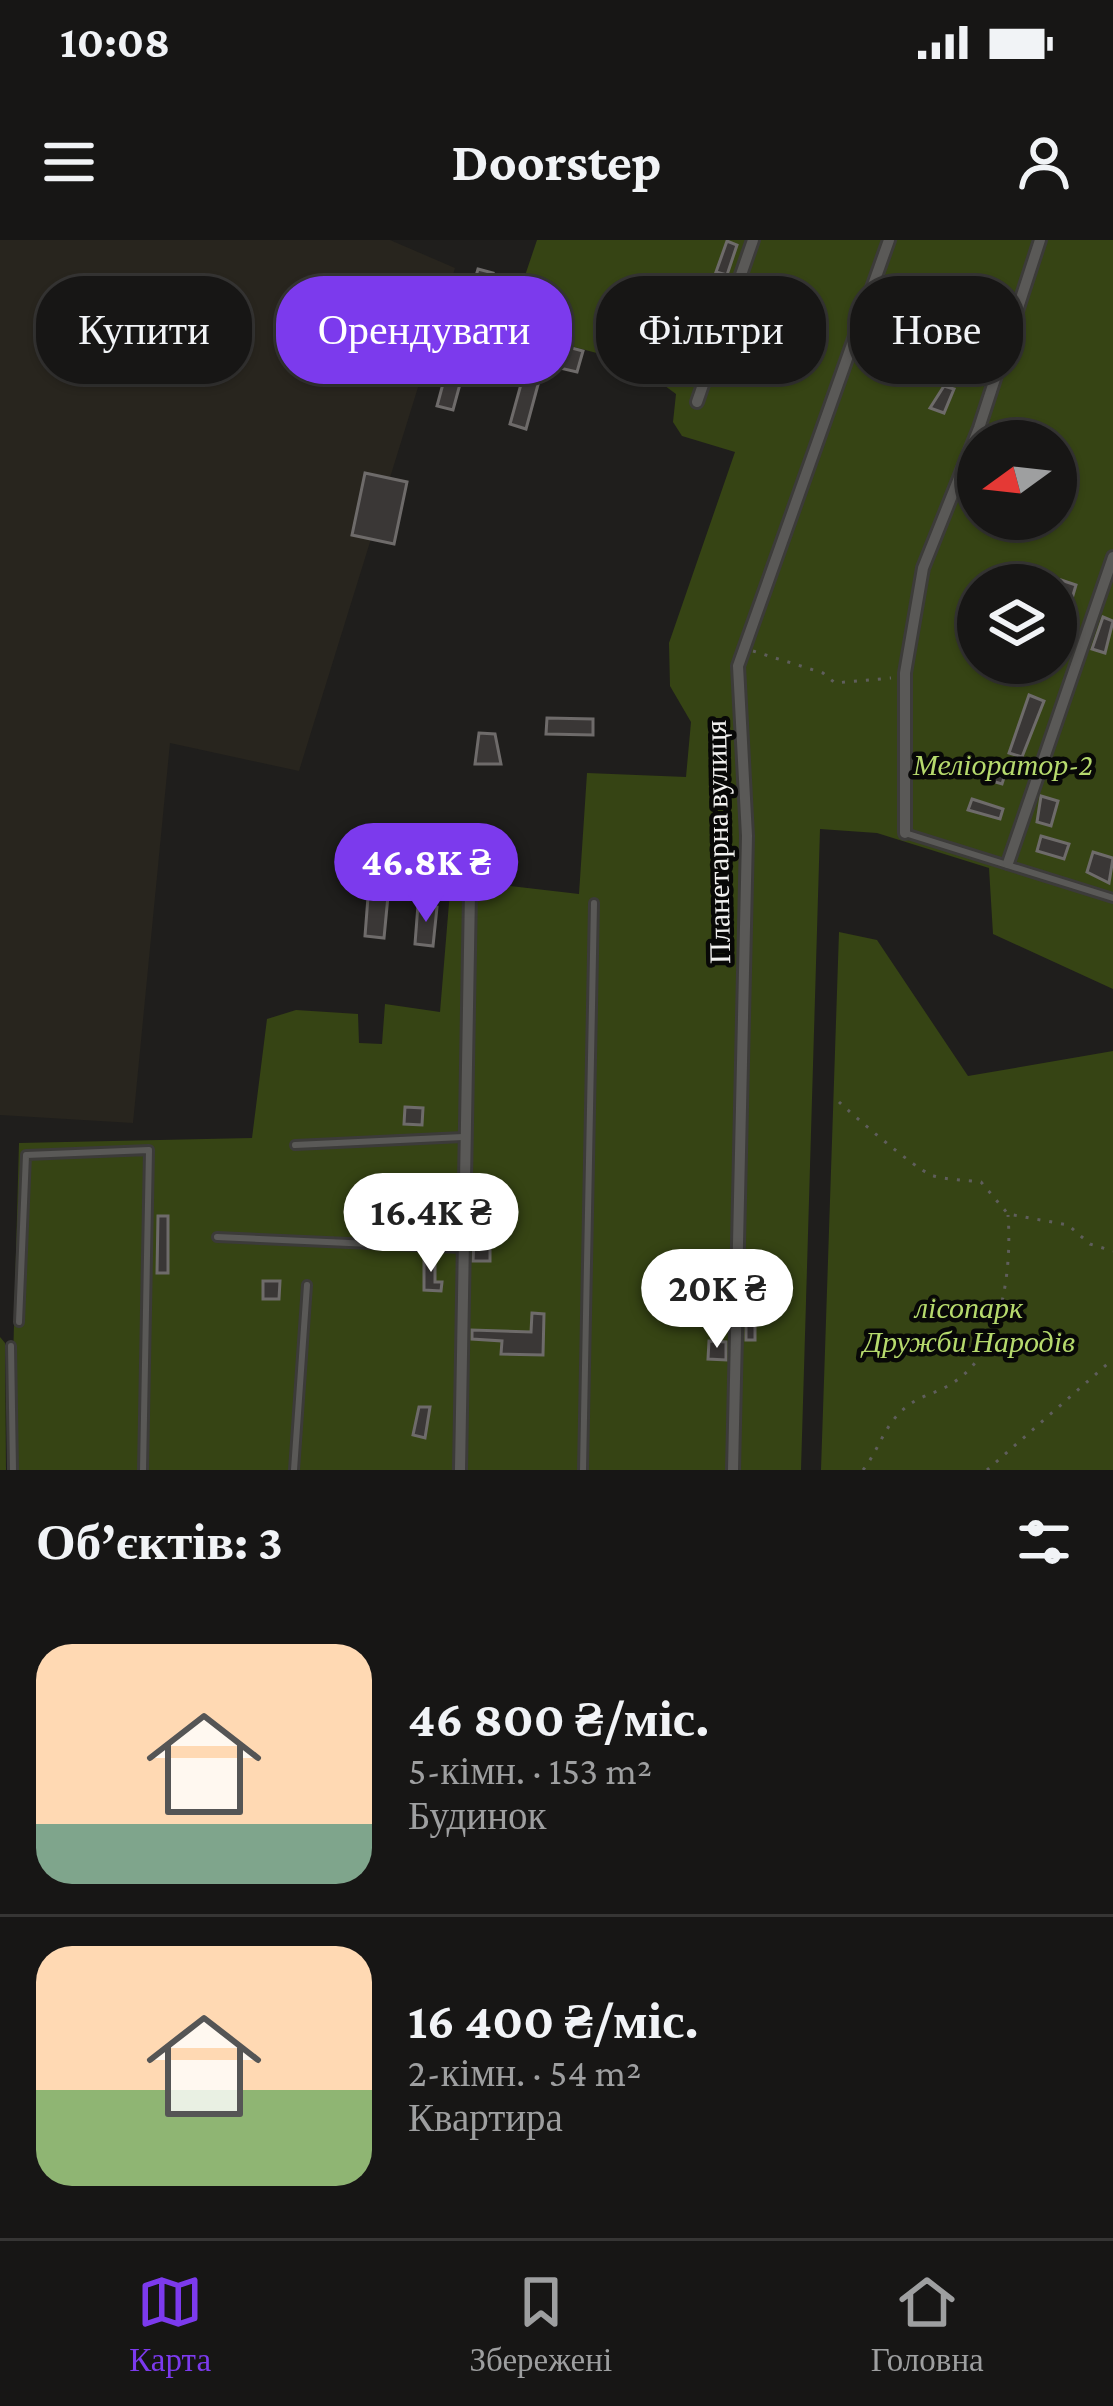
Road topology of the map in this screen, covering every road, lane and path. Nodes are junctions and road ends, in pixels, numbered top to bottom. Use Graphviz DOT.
graph roads {
  1 [pos="753,240"];
  2 [pos="889,240"];
  3 [pos="1040,240"];
  4 [pos="697,402"];
  5 [pos="1113,557"];
  6 [pos="745,646"];
  7 [pos="905,678"];
  8 [pos="904,833"];
  9 [pos="1008,863"];
  10 [pos="470,892"];
  11 [pos="1113,898"];
  12 [pos="594,903"];
  13 [pos="839,1102"];
  14 [pos="467,1137"];
  15 [pos="296,1145"];
  16 [pos="1008,1214"];
  17 [pos="217,1237"];
  18 [pos="465,1248"];
  19 [pos="1113,1251"];
  20 [pos="307,1285"];
  21 [pos="20,1322"];
  22 [pos="11,1346"];
  23 [pos="1113,1359"];
  24 [pos="13,1470"];
  25 [pos="143,1470"];
  26 [pos="294,1470"];
  27 [pos="460,1470"];
  28 [pos="583,1470"];
  29 [pos="734,1470"];
  30 [pos="863,1470"];
  31 [pos="987,1470"];
  1 -- 4 [label="street"];
  2 -- 6 [label="street, Планетарна вулиця"];
  3 -- 7 [label="street"];
  5 -- 9 [label="street"];
  6 -- 7 [label="path"];
  6 -- 29 [label="street, Планетарна вулиця"];
  7 -- 8 [label="street"];
  8 -- 9 [label="lane"];
  9 -- 11 [label="lane"];
  10 -- 14 [label="street"];
  12 -- 28 [label="lane"];
  13 -- 16 [label="path"];
  14 -- 15 [label="lane"];
  14 -- 18 [label="street"];
  16 -- 19 [label="path"];
  16 -- 30 [label="path"];
  17 -- 18 [label="lane"];
  18 -- 27 [label="street"];
  20 -- 26 [label="lane"];
  21 -- 25 [label="lane"];
  22 -- 24 [label="lane"];
  23 -- 31 [label="path"];
}
